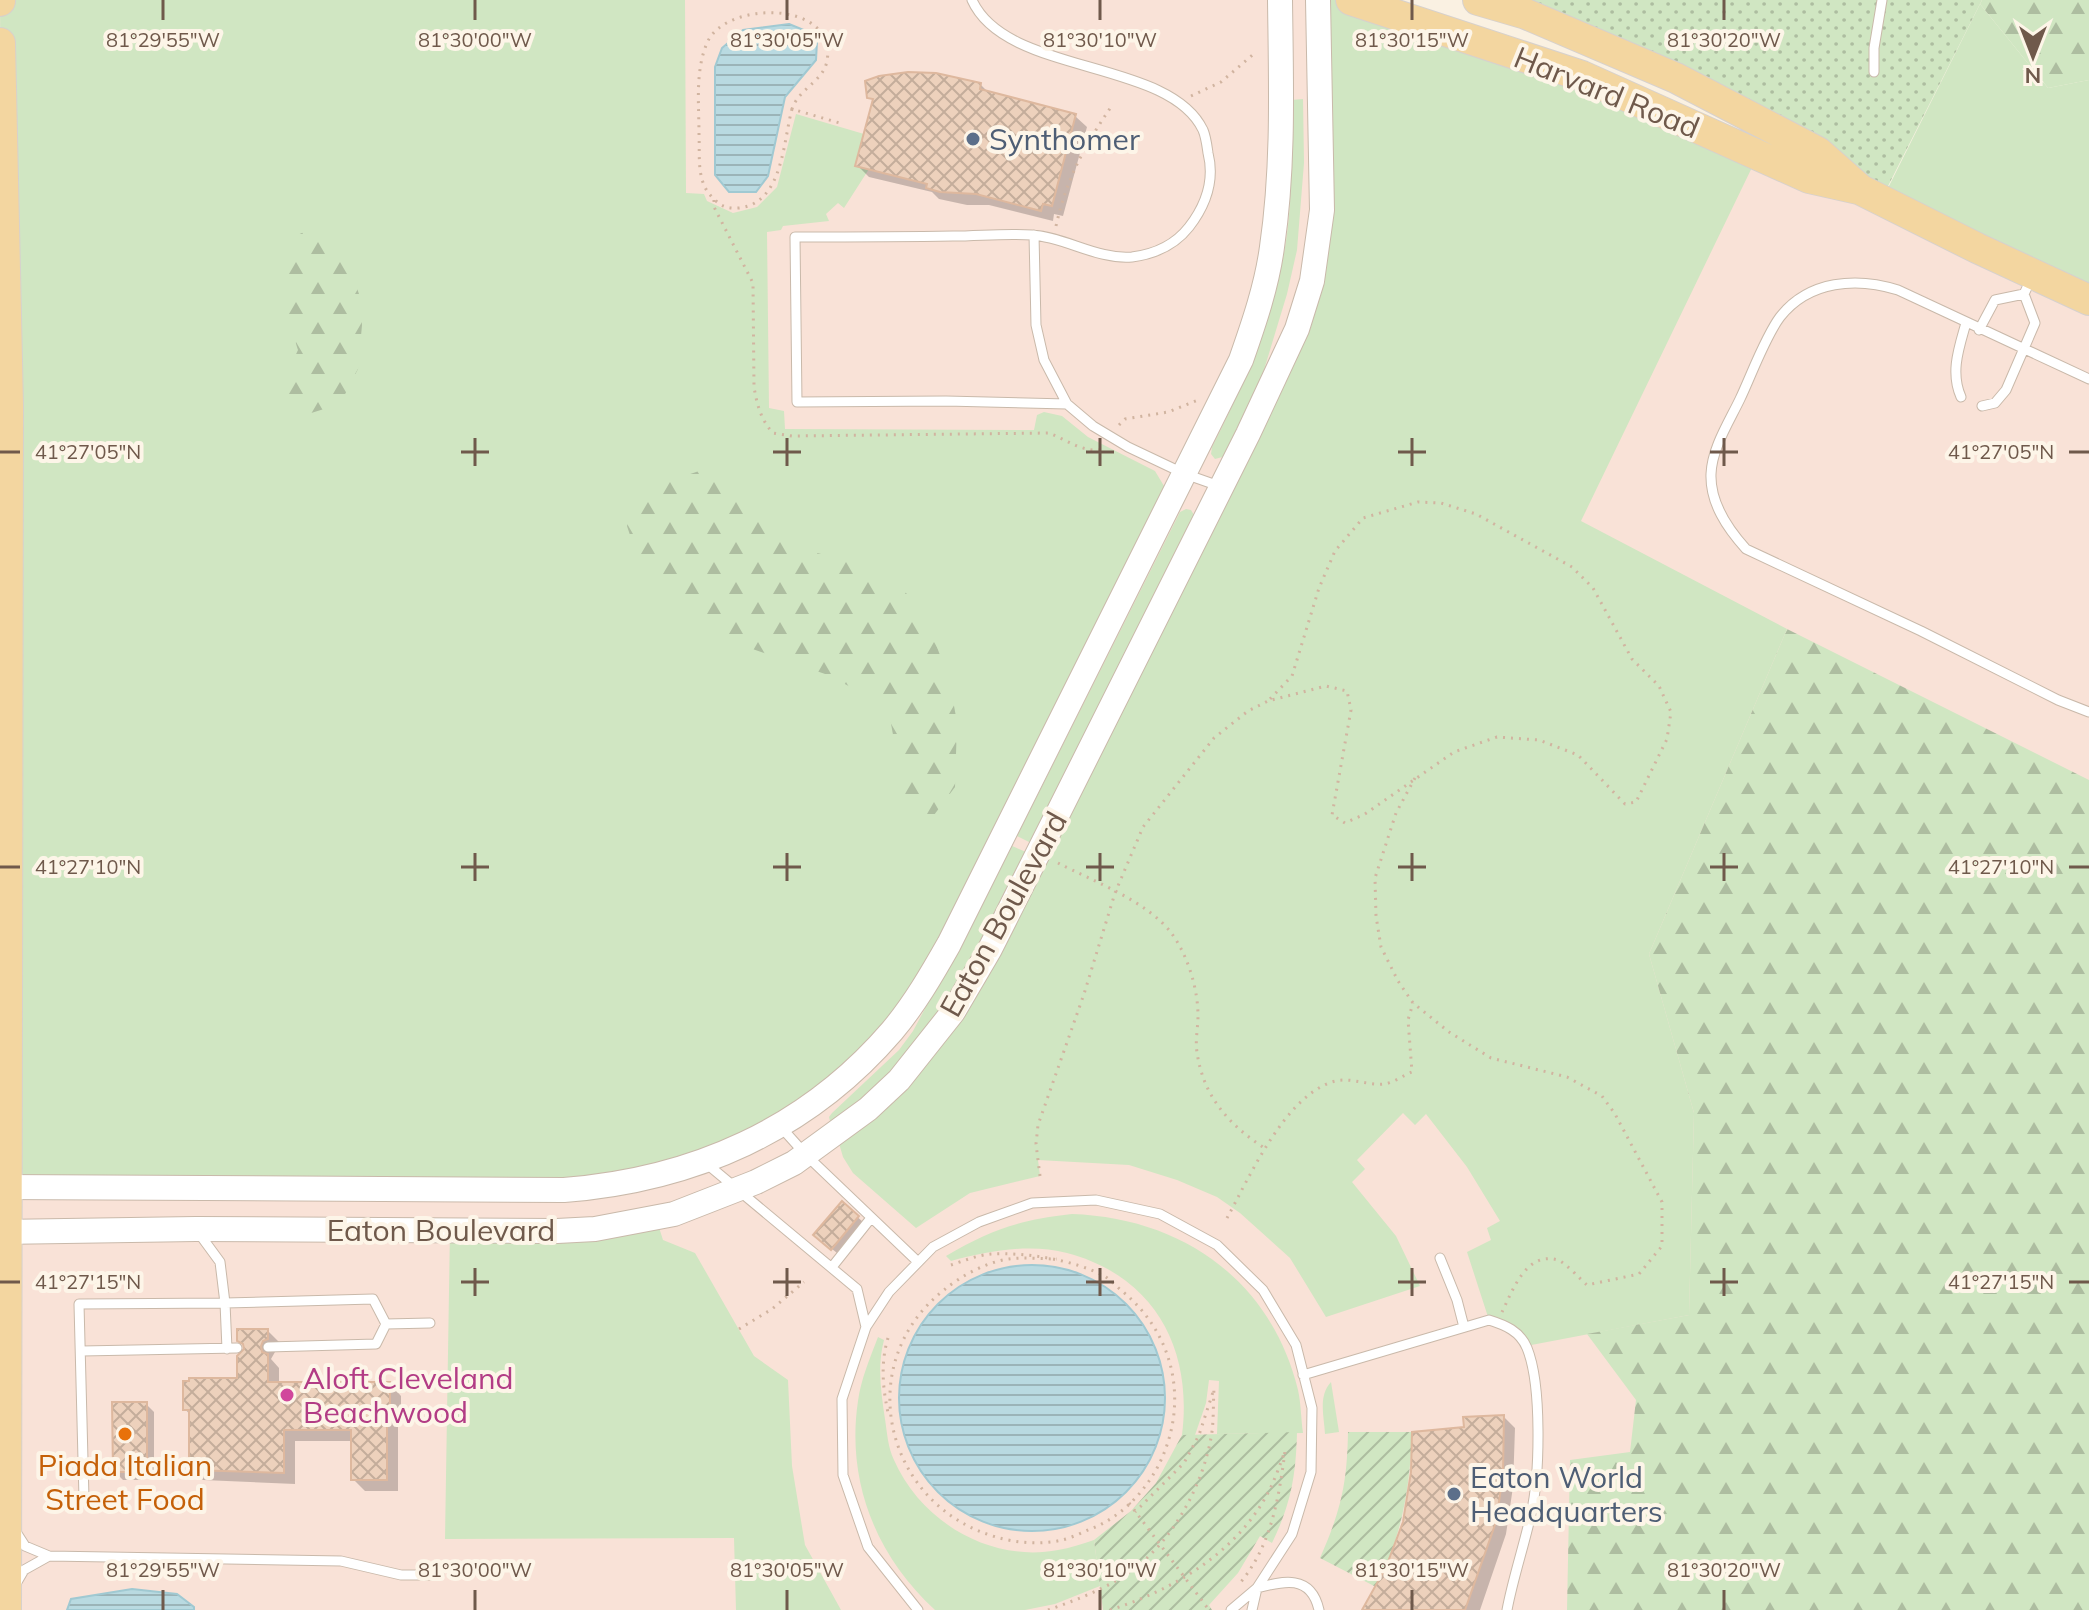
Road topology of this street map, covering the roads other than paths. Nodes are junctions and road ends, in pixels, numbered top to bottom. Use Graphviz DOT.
graph roads {
  1 [pos="972,0"];
  2 [pos="1280,0"];
  3 [pos="1318,0"];
  4 [pos="1351,0"];
  5 [pos="1478,0"];
  6 [pos="1882,0"];
  7 [pos="0,43"];
  8 [pos="1874,72"];
  9 [pos="1861,190"];
  10 [pos="1034,235"];
  11 [pos="2028,284"];
  12 [pos="2089,300"];
  13 [pos="1966,323"];
  14 [pos="1979,330"];
  15 [pos="2022,350"];
  16 [pos="2089,379"];
  17 [pos="1961,397"];
  18 [pos="1067,404"];
  19 [pos="1982,406"];
  20 [pos="1185,474"];
  21 [pos="1222,487"];
  22 [pos="4,530"];
  23 [pos="2089,712"];
  24 [pos="3,808"];
  25 [pos="780,1126"];
  26 [pos="806,1155"];
  27 [pos="704,1162"];
  28 [pos="3,1187"];
  29 [pos="740,1189"];
  30 [pos="871,1218"];
  31 [pos="2,1227"];
  32 [pos="196,1229"];
  33 [pos="1440,1258"];
  34 [pos="917,1261"];
  35 [pos="832,1267"];
  36 [pos="225,1303"];
  37 [pos="430,1323"];
  38 [pos="386,1324"];
  39 [pos="866,1327"];
  40 [pos="1464,1327"];
  41 [pos="268,1347"];
  42 [pos="82,1351"];
  43 [pos="1303,1375"];
  44 [pos="4,1492"];
  45 [pos="84,1499"];
  46 [pos="49,1556"];
  47 [pos="439,1575"];
  48 [pos="1257,1588"];
  49 [pos="6,1606"];
  50 [pos="915,1609"];
  51 [pos="1231,1610"];
  52 [pos="1252,1610"];
  53 [pos="1319,1610"];
  54 [pos="1507,1610"];
  1 -- 10 [label="lane"];
  2 -- 20 [label="street, Eaton Boulevard"];
  3 -- 21 [label="street, Eaton Boulevard"];
  4 -- 9 [label="main road, Harvard Road"];
  5 -- 9 [label="main road, Harvard Road"];
  6 -- 8 [label="lane"];
  7 -- 22 [label="main road"];
  9 -- 11 [label="main road, Harvard Road"];
  10 -- 18 [label="lane"];
  10 -- 18 [label="lane"];
  11 -- 12 [label="main road, Harvard Road"];
  11 -- 14 [label="lane"];
  11 -- 15 [label="lane"];
  13 -- 14 [label="lane"];
  13 -- 17 [label="lane"];
  13 -- 23 [label="lane"];
  14 -- 15 [label="lane"];
  15 -- 16 [label="lane"];
  15 -- 19 [label="lane"];
  18 -- 20 [label="lane"];
  20 -- 21 [label="lane"];
  20 -- 25 [label="street, Eaton Boulevard"];
  21 -- 26 [label="street, Eaton Boulevard"];
  22 -- 24 [label="main road"];
  24 -- 28 [label="main road"];
  25 -- 26 [label="lane"];
  25 -- 27 [label="street, Eaton Boulevard"];
  26 -- 29 [label="street, Eaton Boulevard"];
  26 -- 30 [label="lane"];
  27 -- 28 [label="street, Eaton Boulevard"];
  27 -- 29 [label="lane"];
  28 -- 31 [label="main road"];
  29 -- 32 [label="street, Eaton Boulevard"];
  29 -- 35 [label="lane"];
  30 -- 34 [label="lane"];
  30 -- 35 [label="lane"];
  31 -- 32 [label="street, Eaton Boulevard"];
  31 -- 44 [label="main road"];
  32 -- 36 [label="lane"];
  33 -- 40 [label="lane"];
  34 -- 39 [label="lane"];
  34 -- 43 [label="lane"];
  35 -- 39 [label="lane"];
  36 -- 38 [label="lane"];
  36 -- 42 [label="lane"];
  36 -- 42 [label="lane"];
  37 -- 38 [label="lane"];
  38 -- 41 [label="lane"];
  39 -- 50 [label="lane"];
  40 -- 43 [label="lane"];
  40 -- 54 [label="lane"];
  42 -- 45 [label="lane"];
  43 -- 48 [label="lane"];
  44 -- 46 [label="lane"];
  44 -- 49 [label="main road"];
  46 -- 47 [label="lane"];
  46 -- 49 [label="lane"];
  48 -- 51 [label="lane"];
  48 -- 52 [label="lane"];
  48 -- 53 [label="lane"];
}
